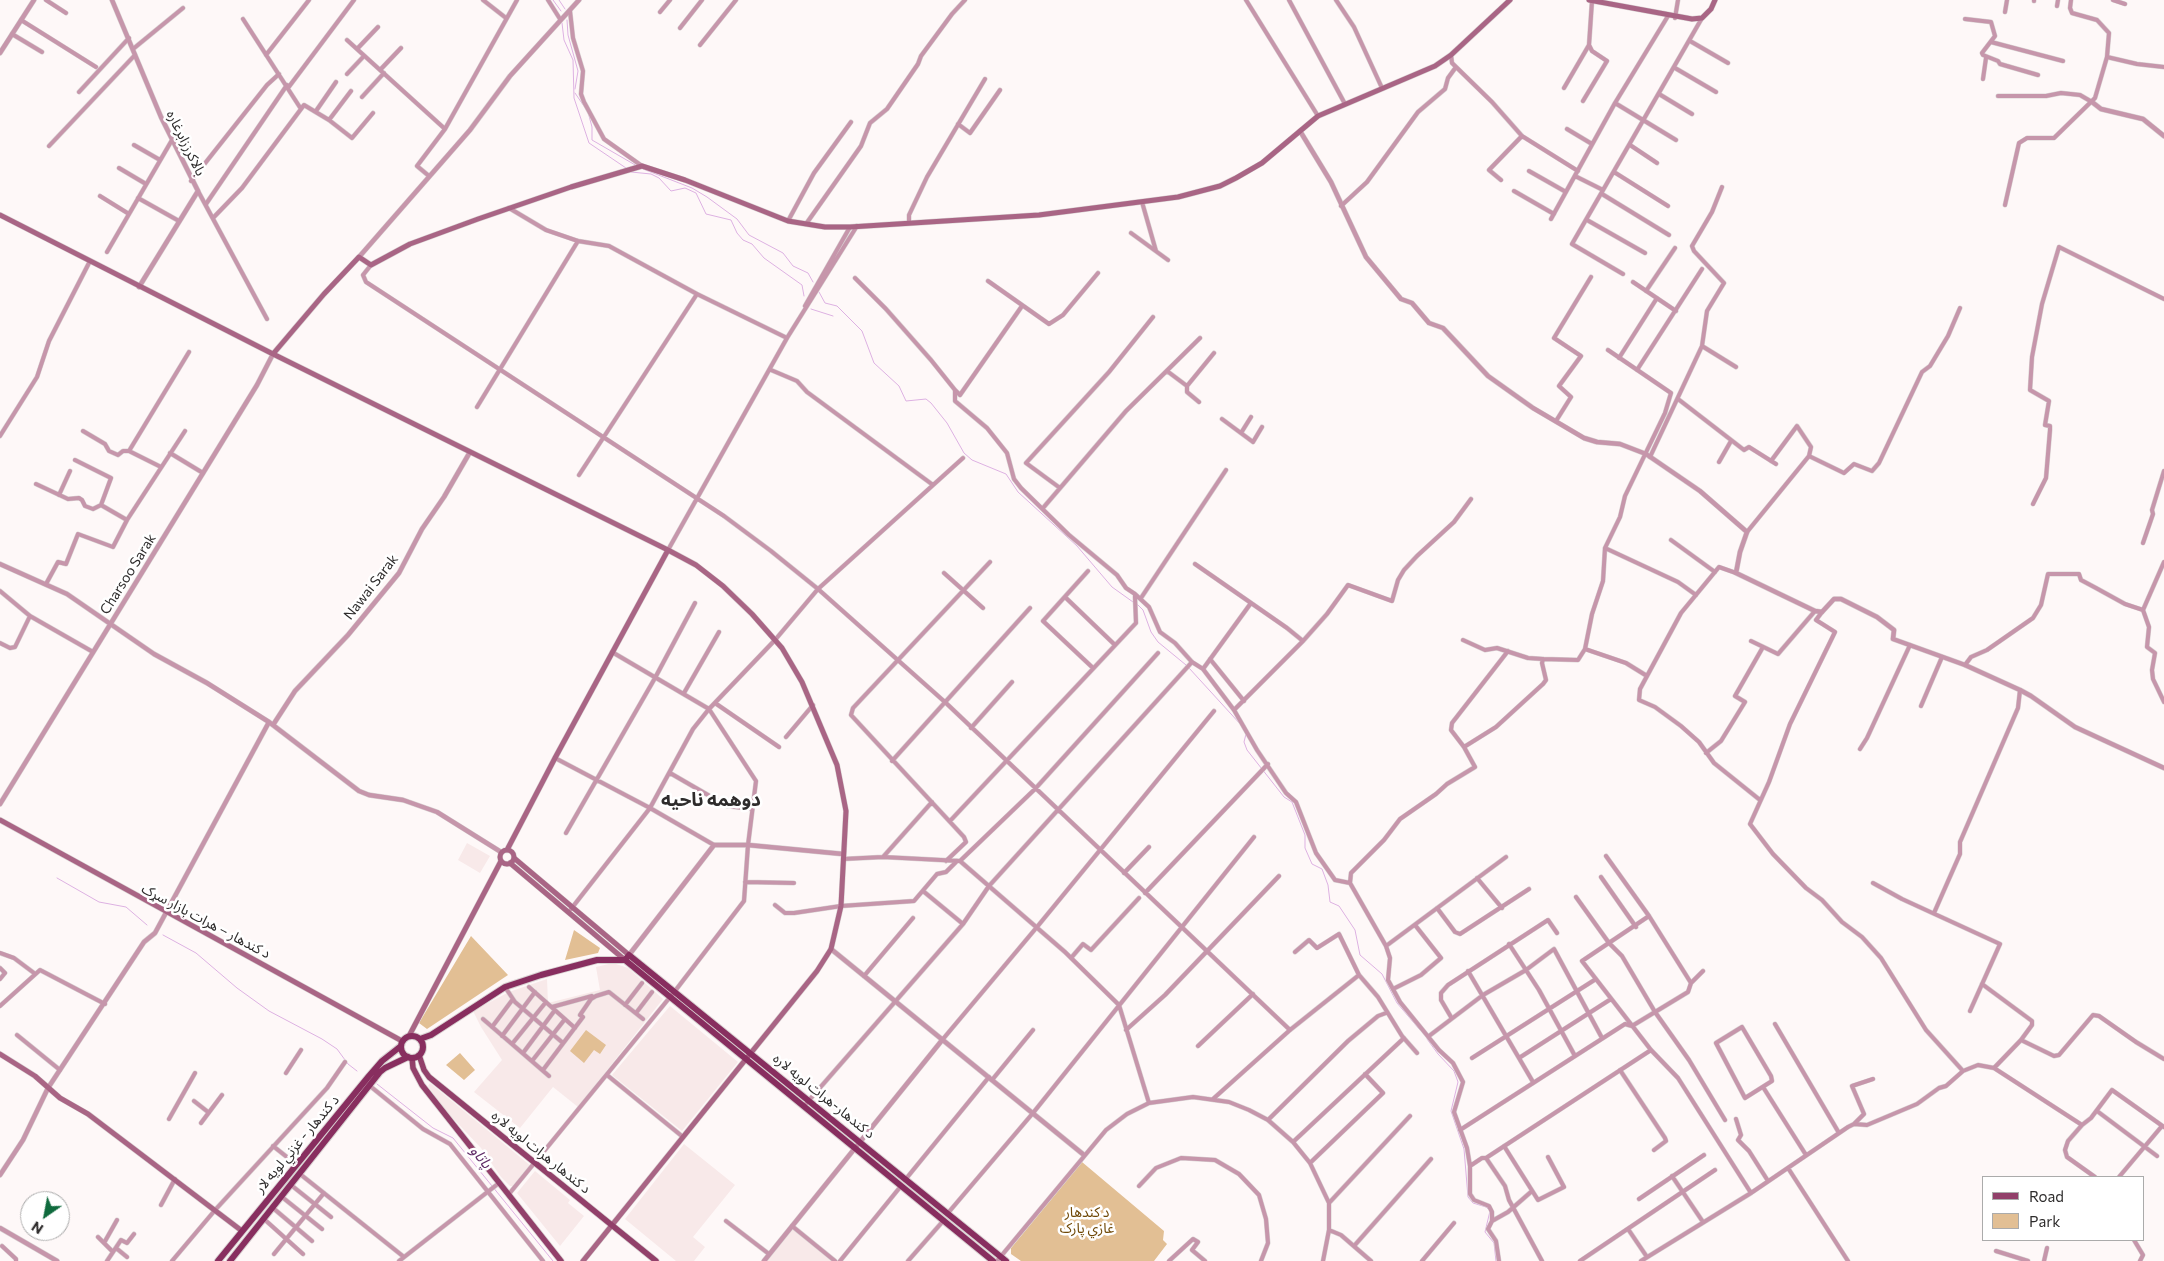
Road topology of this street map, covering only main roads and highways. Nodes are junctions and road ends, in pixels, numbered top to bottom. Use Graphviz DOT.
graph roads {
  1 [pos="1510,0"];
  2 [pos="1590,0"];
  3 [pos="1715,0"];
  4 [pos="1620,3"];
  5 [pos="0,215"];
  6 [pos="273,354"];
  7 [pos="668,550"];
  8 [pos="0,820"];
  9 [pos="507,850"];
  10 [pos="514,858"];
  11 [pos="502,861"];
  12 [pos="510,863"];
  13 [pos="570,910"];
  14 [pos="627,957"];
  15 [pos="673,994"];
  16 [pos="409,1036"];
  17 [pos="420,1039"];
  18 [pos="401,1044"];
  19 [pos="751,1052"];
  20 [pos="0,1054"];
  21 [pos="419,1055"];
  22 [pos="410,1058"];
  23 [pos="746,1058"];
  24 [pos="806,1103"];
  25 [pos="944,1217"];
  26 [pos="611,1226"];
  27 [pos="242,1230"];
  28 [pos="1001,1260"];
  29 [pos="218,1261"];
  30 [pos="230,1261"];
  31 [pos="561,1261"];
  32 [pos="583,1261"];
  33 [pos="656,1261"];
  34 [pos="993,1261"];
  1 -- 6 [label="main road"];
  2 -- 4 [label="main road"];
  3 -- 4 [label="main road"];
  5 -- 6 [label="main road"];
  6 -- 7 [label="main road"];
  7 -- 9 [label="main road"];
  7 -- 19 [label="main road"];
  8 -- 18 [label="main road, د کندهار – هرات بازار سړک"];
  9 -- 10 [label="main road"];
  9 -- 11 [label="main road"];
  10 -- 12 [label="main road"];
  10 -- 13 [label="main road"];
  11 -- 12 [label="main road"];
  11 -- 16 [label="main road"];
  12 -- 13 [label="main road"];
  13 -- 14 [label="main road"];
  14 -- 15 [label="highway, د کندهار-هرات لويه لاره"];
  14 -- 17 [label="highway"];
  15 -- 19 [label="highway, د کندهار-هرات لويه لاره"];
  15 -- 23 [label="highway, د کندهار-هرات لويه لاره"];
  16 -- 17 [label="highway"];
  16 -- 18 [label="highway"];
  17 -- 21 [label="highway"];
  18 -- 22 [label="highway"];
  18 -- 27 [label="highway, د کندهار - غزني لويه لار"];
  19 -- 23 [label="main road"];
  19 -- 24 [label="highway, د کندهار-هرات لويه لاره"];
  20 -- 27 [label="main road"];
  21 -- 22 [label="highway"];
  21 -- 26 [label="main road, د کندهار هرات لویه لاره"];
  22 -- 30 [label="highway, د کندهار - غزني لويه لار"];
  22 -- 31 [label="main road"];
  23 -- 24 [label="highway, د کندهار-هرات لويه لاره"];
  23 -- 26 [label="main road"];
  24 -- 25 [label="highway, د کندهار-هرات لويه لاره"];
  25 -- 28 [label="highway, د کندهار-هرات لويه لاره"];
  25 -- 34 [label="highway, د کندهار-هرات لويه لاره"];
  26 -- 32 [label="main road"];
  26 -- 33 [label="main road, د کندهار هرات لویه لاره"];
  27 -- 29 [label="highway, د کندهار - غزني لويه لار"];
}
